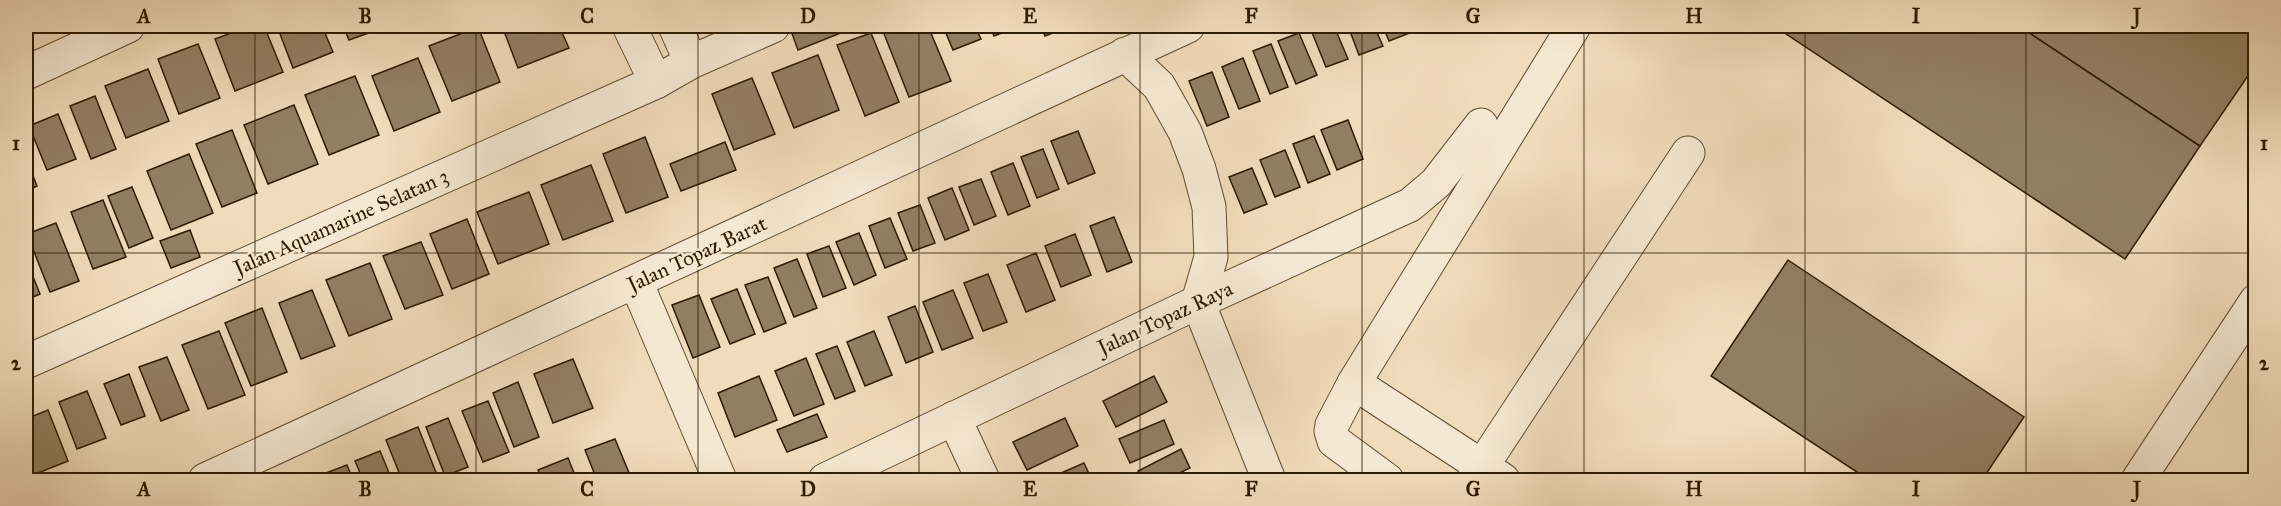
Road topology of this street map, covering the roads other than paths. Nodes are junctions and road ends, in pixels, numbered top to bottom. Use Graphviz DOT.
graph roads {
  1 [pos="128,26"];
  2 [pos="629,26"];
  3 [pos="675,26"];
  4 [pos="773,26"];
  5 [pos="1188,26"];
  6 [pos="1574,26"];
  7 [pos="1125,54"];
  8 [pos="692,62"];
  9 [pos="26,73"];
  10 [pos="656,82"];
  11 [pos="1481,125"];
  12 [pos="1688,153"];
  13 [pos="636,282"];
  14 [pos="2256,301"];
  15 [pos="1197,302"];
  16 [pos="26,362"];
  17 [pos="1354,383"];
  18 [pos="954,418"];
  19 [pos="1486,476"];
  20 [pos="205,480"];
  21 [pos="720,480"];
  22 [pos="825,480"];
  23 [pos="983,480"];
  24 [pos="1269,480"];
  25 [pos="1387,480"];
  26 [pos="2138,480"];
  1 -- 9 [label="street"];
  2 -- 10 [label="street"];
  3 -- 8 [label="street"];
  4 -- 8 [label="street, Jalan Aquamarine Selatan 3"];
  5 -- 7 [label="street, Jalan Topaz Barat"];
  6 -- 17 [label="street"];
  7 -- 13 [label="street, Jalan Topaz Barat"];
  7 -- 15 [label="street"];
  8 -- 10 [label="street, Jalan Aquamarine Selatan 3"];
  10 -- 16 [label="street, Jalan Aquamarine Selatan 3"];
  11 -- 15 [label="street, Jalan Topaz Raya"];
  12 -- 19 [label="street"];
  13 -- 20 [label="street, Jalan Topaz Barat"];
  13 -- 21 [label="street"];
  14 -- 26 [label="street"];
  15 -- 18 [label="street, Jalan Topaz Raya"];
  15 -- 24 [label="street"];
  17 -- 19 [label="street"];
  17 -- 25 [label="street"];
  18 -- 22 [label="street, Jalan Topaz Raya"];
  18 -- 23 [label="street"];
}
